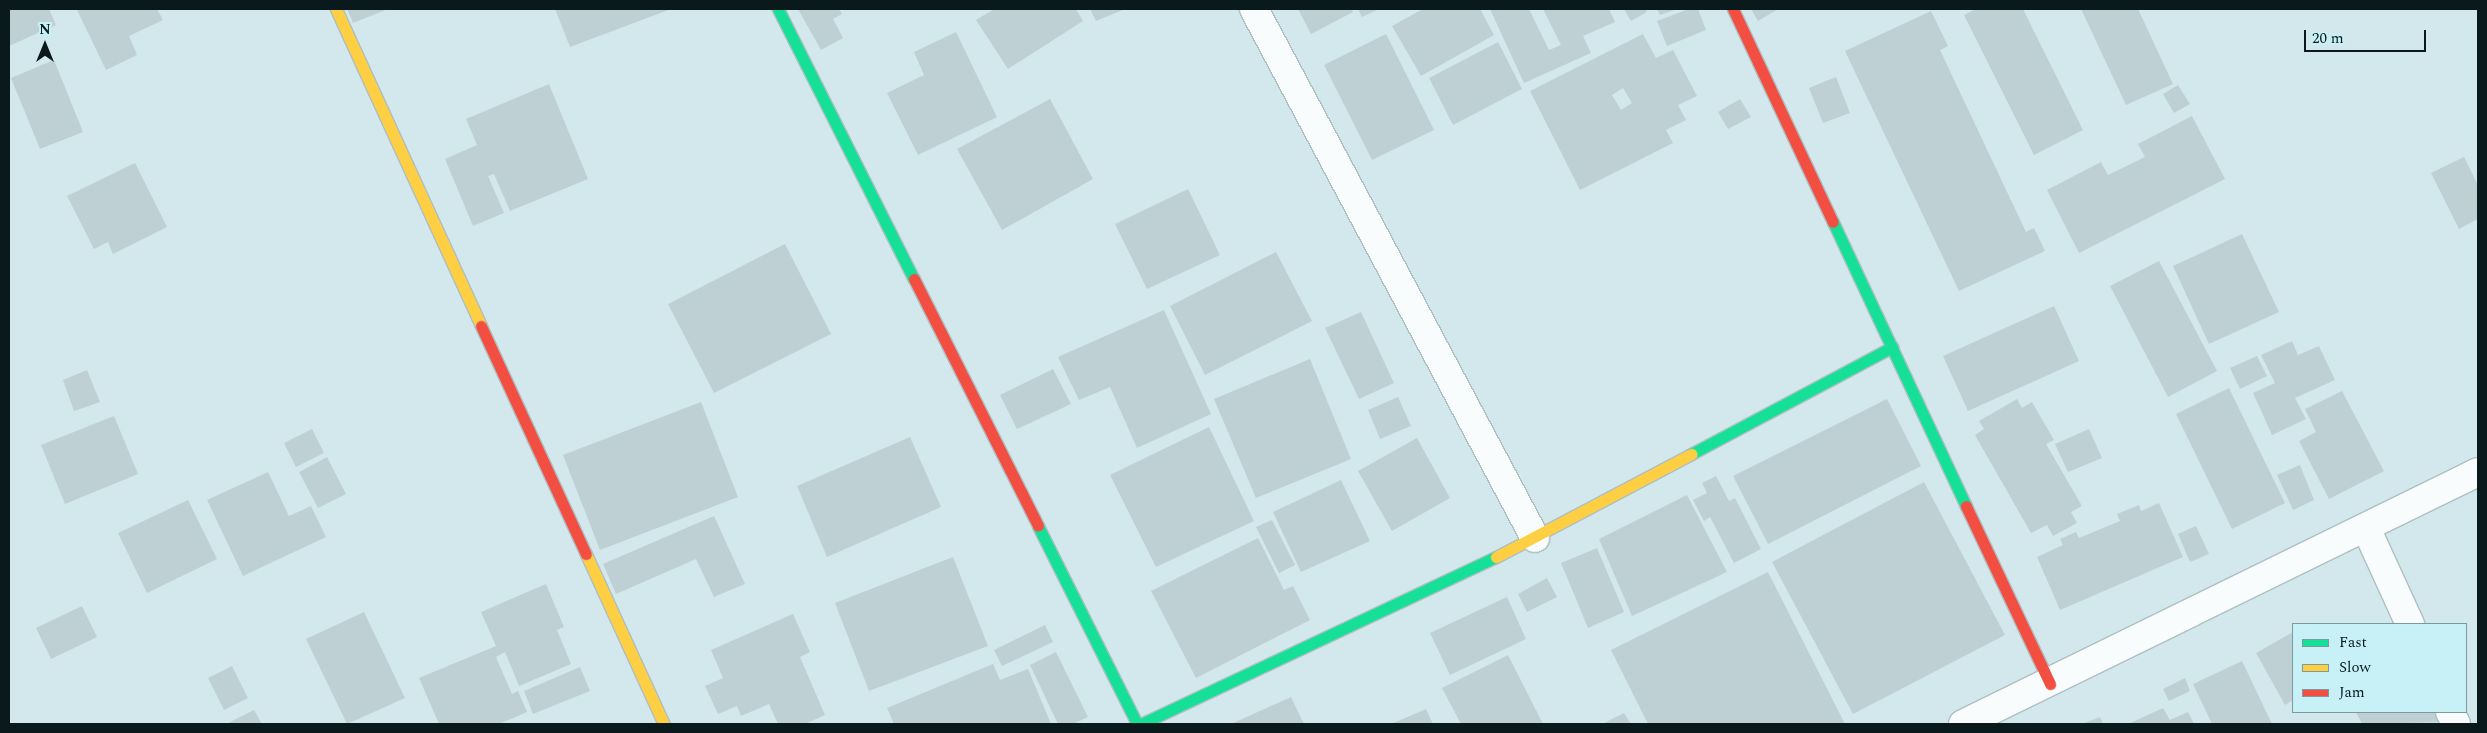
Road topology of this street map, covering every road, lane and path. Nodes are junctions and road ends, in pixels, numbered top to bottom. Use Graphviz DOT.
graph roads {
  1 [pos="336,9"];
  2 [pos="778,9"];
  3 [pos="1254,9"];
  4 [pos="1733,9"];
  5 [pos="1892,347"];
  6 [pos="2478,472"];
  7 [pos="2366,528"];
  8 [pos="1534,538"];
  9 [pos="2410,623"];
  10 [pos="2050,684"];
  11 [pos="664,724"];
  12 [pos="1137,724"];
  13 [pos="1141,724"];
  14 [pos="1963,724"];
  1 -- 11 [label="street"];
  2 -- 12 [label="street"];
  3 -- 8 [label="street"];
  4 -- 5 [label="street"];
  5 -- 8 [label="street"];
  5 -- 10 [label="street"];
  6 -- 7 [label="street"];
  7 -- 9 [label="street"];
  7 -- 10 [label="street"];
  8 -- 13 [label="street"];
  10 -- 14 [label="street"];
}
